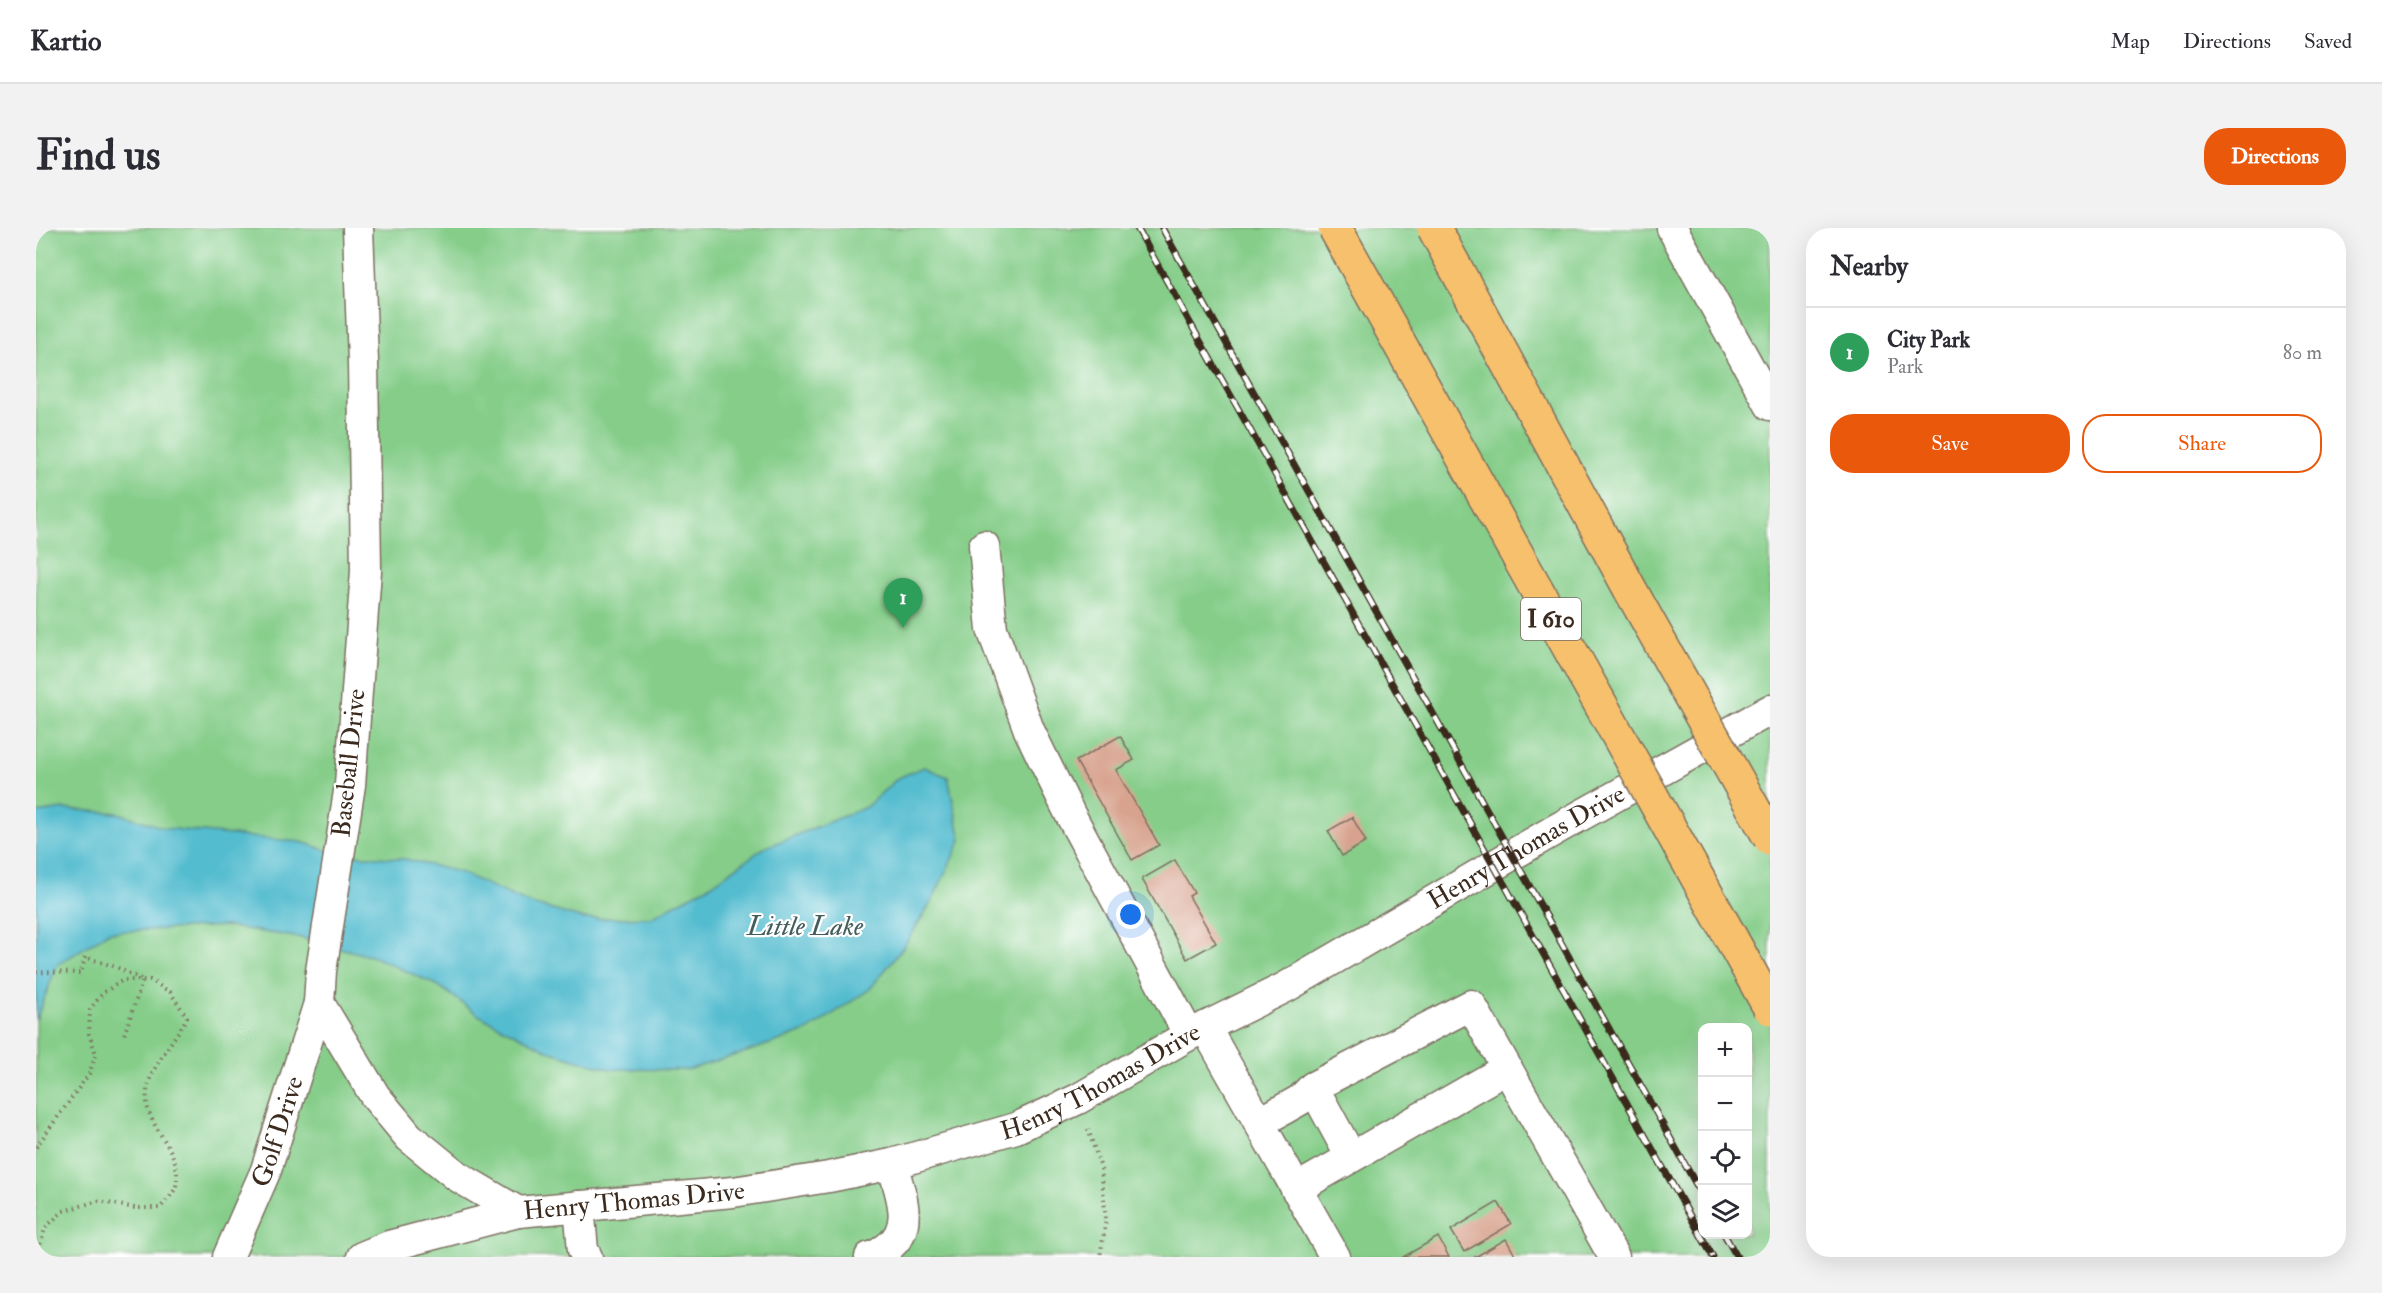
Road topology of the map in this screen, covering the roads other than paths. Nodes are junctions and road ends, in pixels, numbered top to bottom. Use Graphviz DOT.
graph roads {
  1 [pos="358,228"];
  2 [pos="1335,228"];
  3 [pos="1434,228"];
  4 [pos="1672,228"];
  5 [pos="1770,405"];
  6 [pos="984,546"];
  7 [pos="1770,710"];
  8 [pos="1770,838"];
  9 [pos="319,1004"];
  10 [pos="1770,1008"];
  11 [pos="1197,1031"];
  12 [pos="1506,1069"];
  13 [pos="1313,1087"];
  14 [pos="1259,1123"];
  15 [pos="1351,1156"];
  16 [pos="892,1164"];
  17 [pos="1296,1189"];
  18 [pos="579,1206"];
  19 [pos="518,1212"];
  20 [pos="228,1257"];
  21 [pos="362,1257"];
  22 [pos="587,1257"];
  23 [pos="870,1257"];
  24 [pos="1335,1257"];
  25 [pos="1614,1257"];
  1 -- 9 [label="street, Baseball Drive"];
  2 -- 10 [label="highway, I 610, bridge"];
  3 -- 8 [label="highway, bridge"];
  4 -- 5 [label="street"];
  6 -- 11 [label="street"];
  7 -- 11 [label="street, Henry Thomas Drive"];
  9 -- 19 [label="street"];
  9 -- 20 [label="street, Golf Drive"];
  11 -- 14 [label="street"];
  11 -- 16 [label="street, Henry Thomas Drive"];
  12 -- 13 [label="street"];
  12 -- 15 [label="street"];
  12 -- 25 [label="street"];
  13 -- 14 [label="street"];
  13 -- 15 [label="street"];
  14 -- 17 [label="street"];
  15 -- 17 [label="street"];
  16 -- 18 [label="street, Henry Thomas Drive"];
  16 -- 23 [label="street"];
  17 -- 24 [label="street"];
  18 -- 19 [label="street, Henry Thomas Drive"];
  18 -- 22 [label="street"];
  19 -- 21 [label="street, Henry Thomas Drive"];
}
